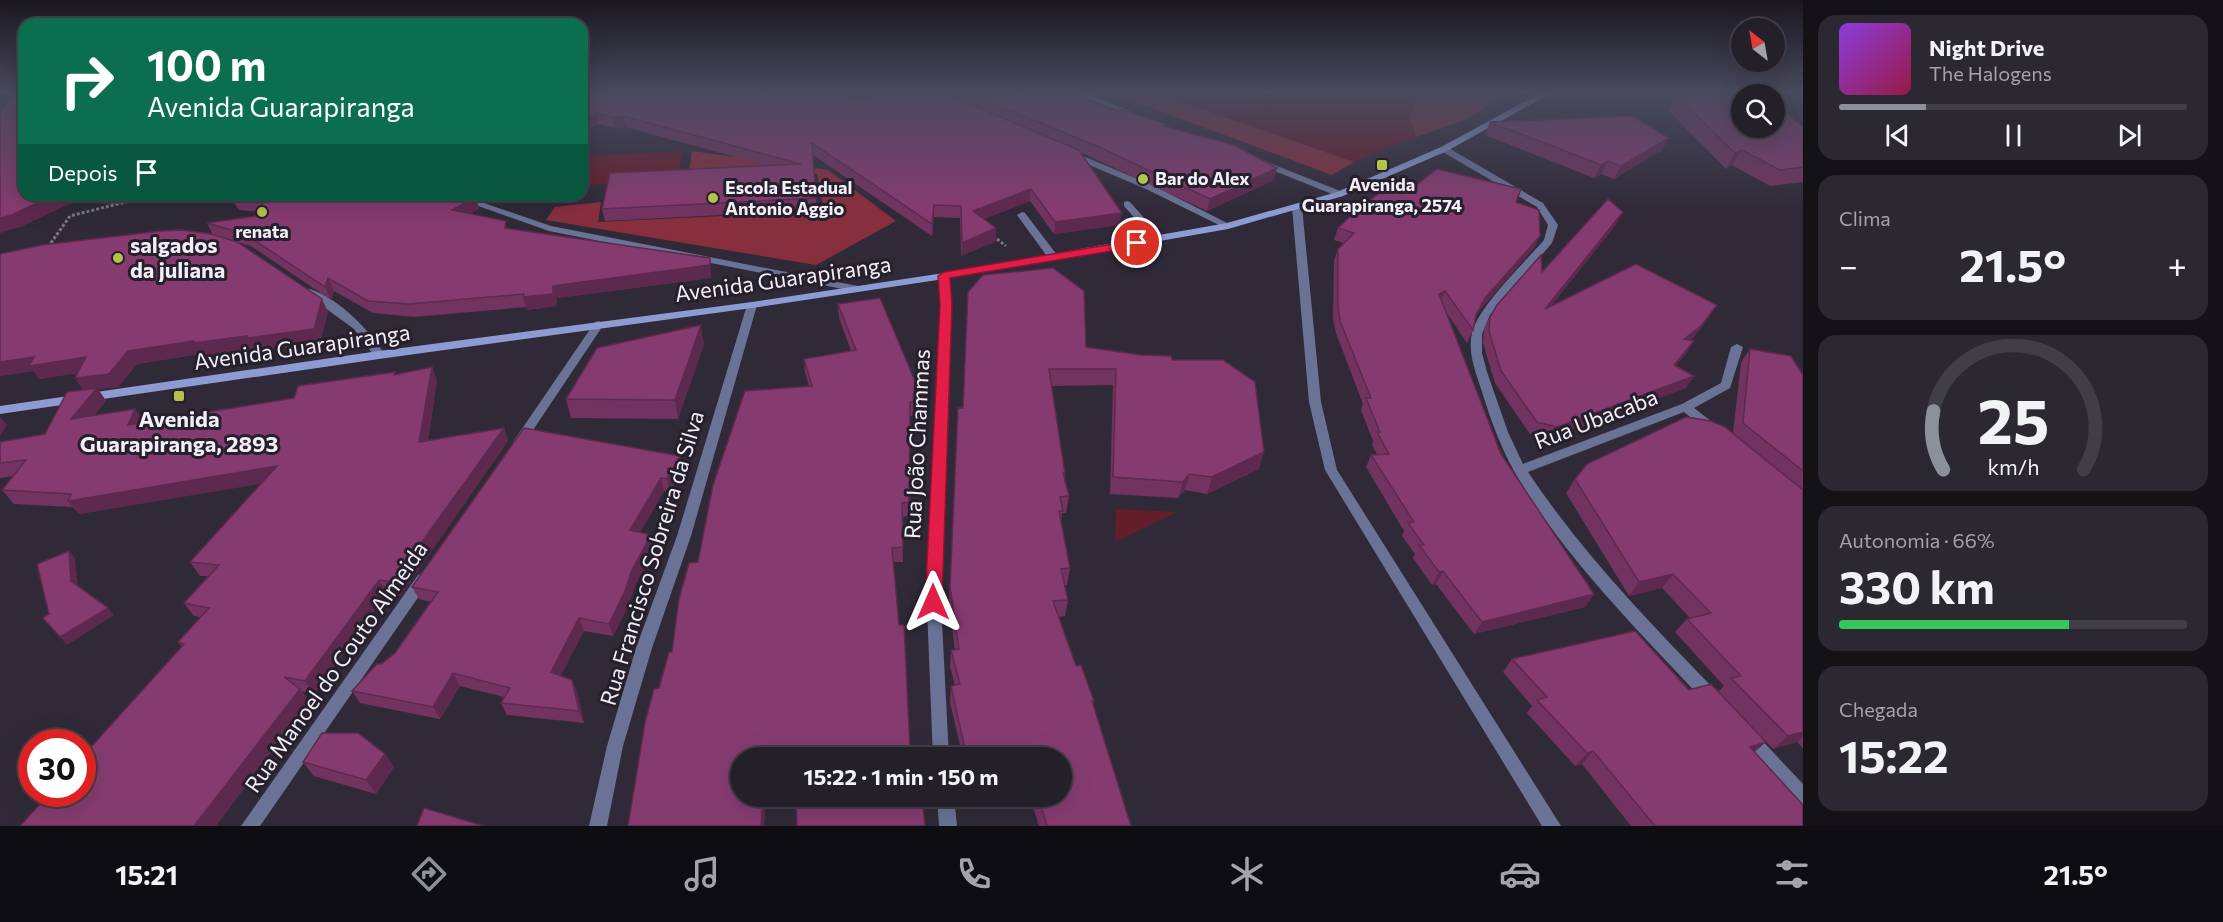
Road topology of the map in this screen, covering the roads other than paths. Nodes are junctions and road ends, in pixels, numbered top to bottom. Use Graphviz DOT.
graph roads {
  1 [pos="1477,132"];
  2 [pos="1444,150"];
  3 [pos="1064,151"];
  4 [pos="1256,160"];
  5 [pos="1340,194"];
  6 [pos="470,201"];
  7 [pos="1126,204"];
  8 [pos="1297,207"];
  9 [pos="1022,215"];
  10 [pos="1228,226"];
  11 [pos="1158,239"];
  12 [pos="1053,257"];
  13 [pos="944,276"];
  14 [pos="302,287"];
  15 [pos="858,289"];
  16 [pos="752,304"];
  17 [pos="599,324"];
  18 [pos="1737,347"];
  19 [pos="379,354"];
  20 [pos="1686,407"];
  21 [pos="0,410"];
  22 [pos="1723,437"];
  23 [pos="509,456"];
  24 [pos="1520,470"];
  25 [pos="434,564"];
  26 [pos="1722,709"];
  27 [pos="1738,727"];
  28 [pos="940,747"];
  29 [pos="1803,796"];
  30 [pos="946,807"];
  31 [pos="250,826"];
  32 [pos="598,826"];
  33 [pos="948,826"];
  34 [pos="1552,826"];
  1 -- 2 [label="main road, Avenida Guarapiranga"];
  2 -- 5 [label="main road, Avenida Guarapiranga"];
  2 -- 24 [label="street"];
  3 -- 10 [label="street"];
  4 -- 5 [label="street"];
  5 -- 8 [label="main road, Avenida Guarapiranga"];
  6 -- 15 [label="street"];
  7 -- 11 [label="street"];
  8 -- 10 [label="main road, Avenida Guarapiranga"];
  8 -- 34 [label="street"];
  9 -- 12 [label="street"];
  10 -- 11 [label="main road, Avenida Guarapiranga"];
  11 -- 12 [label="main road, Avenida Guarapiranga"];
  12 -- 13 [label="main road, Avenida Guarapiranga"];
  13 -- 15 [label="main road, Avenida Guarapiranga"];
  13 -- 28 [label="street, Rua João Chammas"];
  14 -- 19 [label="street"];
  15 -- 16 [label="main road, Avenida Guarapiranga"];
  16 -- 17 [label="main road, Avenida Guarapiranga"];
  16 -- 32 [label="street, Rua Francisco Sobreira da Silva"];
  17 -- 19 [label="main road, Avenida Guarapiranga"];
  17 -- 23 [label="street"];
  18 -- 20 [label="street, Rua Ubacaba"];
  19 -- 21 [label="main road, Avenida Guarapiranga"];
  20 -- 22 [label="street"];
  20 -- 24 [label="street, Rua Ubacaba"];
  24 -- 26 [label="street"];
  25 -- 31 [label="street, Rua Manoel do Couto Almeida"];
  27 -- 29 [label="street"];
  30 -- 33 [label="street"];
}
